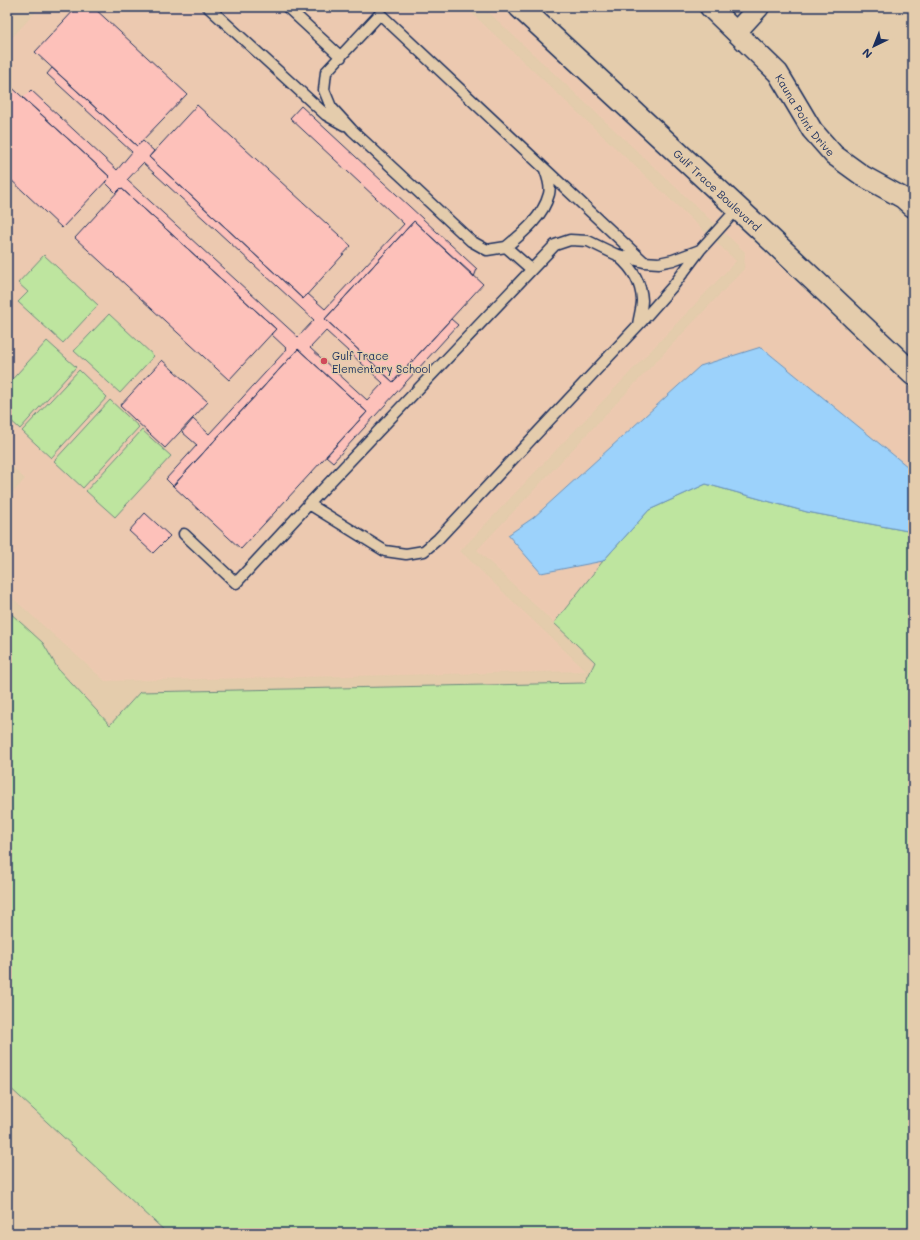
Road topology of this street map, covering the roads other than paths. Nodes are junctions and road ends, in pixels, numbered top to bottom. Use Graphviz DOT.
graph roads {
  1 [pos="208,7"];
  2 [pos="287,7"];
  3 [pos="520,7"];
  4 [pos="710,7"];
  5 [pos="759,7"];
  6 [pos="383,11"];
  7 [pos="736,32"];
  8 [pos="341,56"];
  9 [pos="352,130"];
  10 [pos="545,169"];
  11 [pos="913,207"];
  12 [pos="738,208"];
  13 [pos="506,247"];
  14 [pos="700,250"];
  15 [pos="615,254"];
  16 [pos="644,262"];
  17 [pos="531,269"];
  18 [pos="638,325"];
  19 [pos="913,374"];
  20 [pos="309,504"];
  21 [pos="184,534"];
  1 -- 9 [label="lane"];
  2 -- 8 [label="lane"];
  3 -- 12 [label="street, Gulf Trace Boulevard"];
  4 -- 7 [label="street, Kauna Point Drive"];
  5 -- 7 [label="street"];
  6 -- 8 [label="lane"];
  6 -- 10 [label="lane"];
  7 -- 11 [label="street, Kauna Point Drive"];
  8 -- 9 [label="lane"];
  9 -- 13 [label="lane"];
  10 -- 13 [label="lane"];
  10 -- 16 [label="lane"];
  12 -- 14 [label="lane"];
  12 -- 19 [label="street, Gulf Trace Boulevard"];
  13 -- 17 [label="lane"];
  14 -- 16 [label="lane"];
  14 -- 18 [label="lane"];
  15 -- 16 [label="lane"];
  15 -- 17 [label="lane"];
  15 -- 18 [label="lane"];
  17 -- 20 [label="lane"];
  18 -- 20 [label="lane"];
  20 -- 21 [label="lane"];
}
